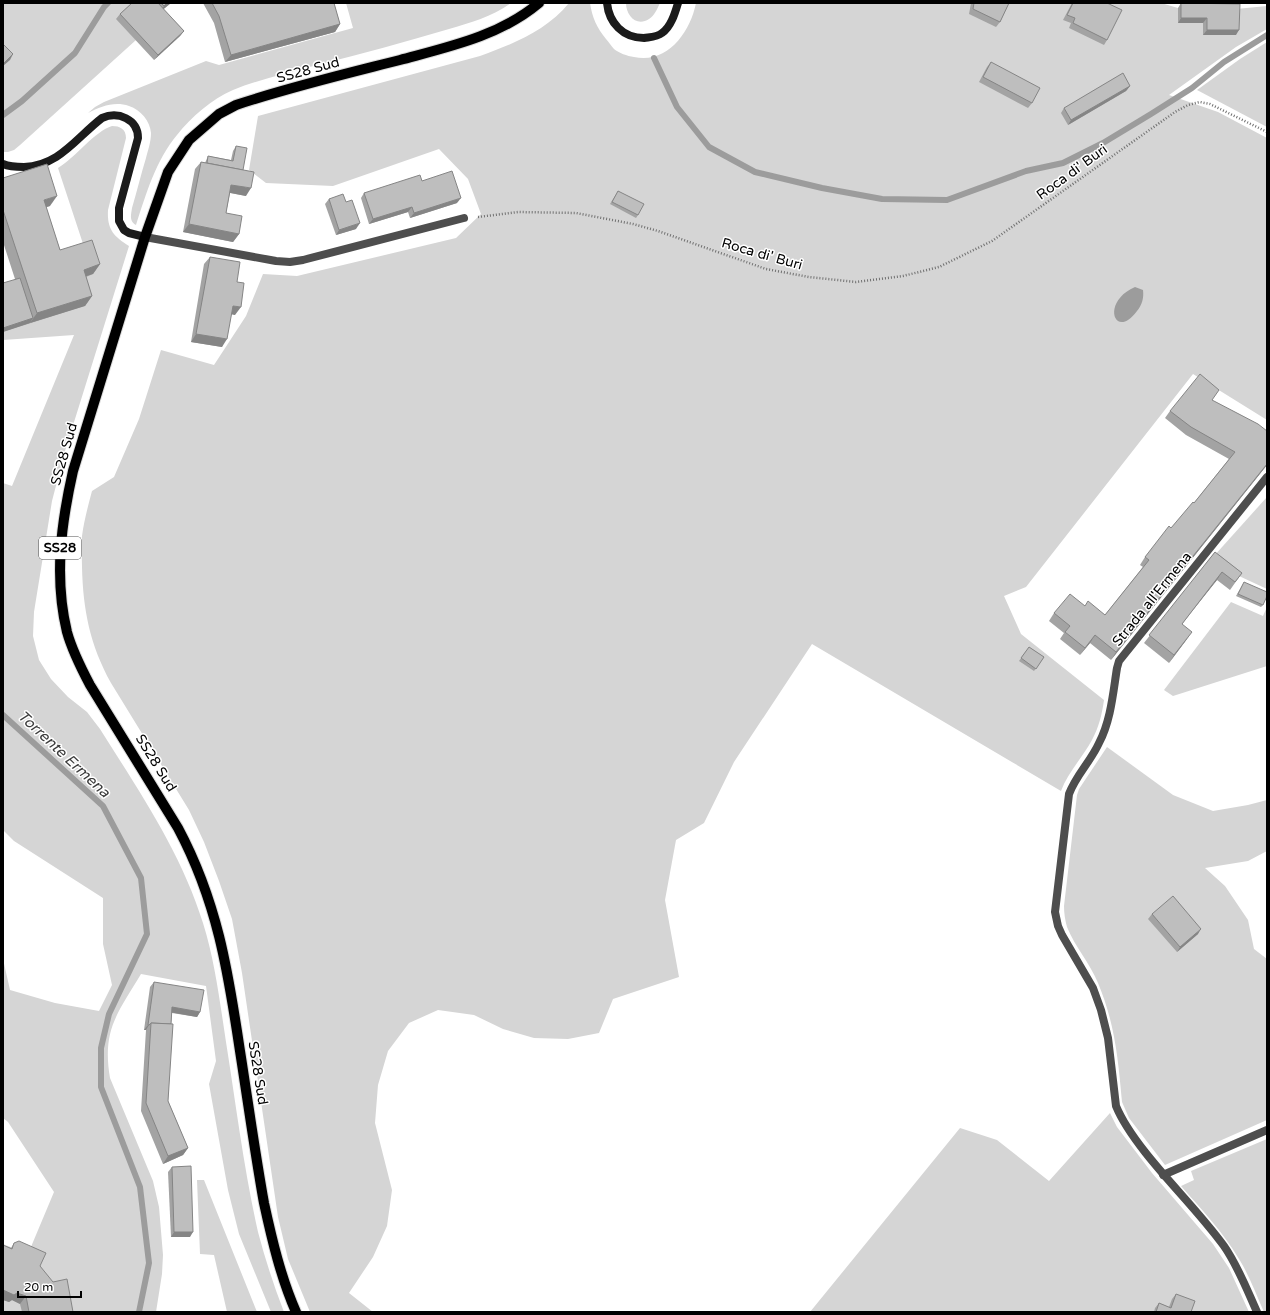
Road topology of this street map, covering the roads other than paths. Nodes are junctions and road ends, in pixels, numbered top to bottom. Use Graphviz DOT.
graph roads {
  1 [pos="539,3"];
  2 [pos="607,3"];
  3 [pos="678,3"];
  4 [pos="3,164"];
  5 [pos="464,218"];
  6 [pos="145,236"];
  7 [pos="1267,477"];
  8 [pos="1267,1130"];
  9 [pos="1163,1175"];
  10 [pos="296,1312"];
  11 [pos="1257,1312"];
  1 -- 6 [label="main road, SS28 Sud / SS28"];
  2 -- 3 [label="street"];
  4 -- 6 [label="street"];
  5 -- 6 [label="street"];
  6 -- 10 [label="main road, SS28 Sud / SS28"];
  7 -- 9 [label="street, Strada all'Ermena"];
  8 -- 9 [label="street"];
  9 -- 11 [label="street, Strada all'Ermena"];
}
